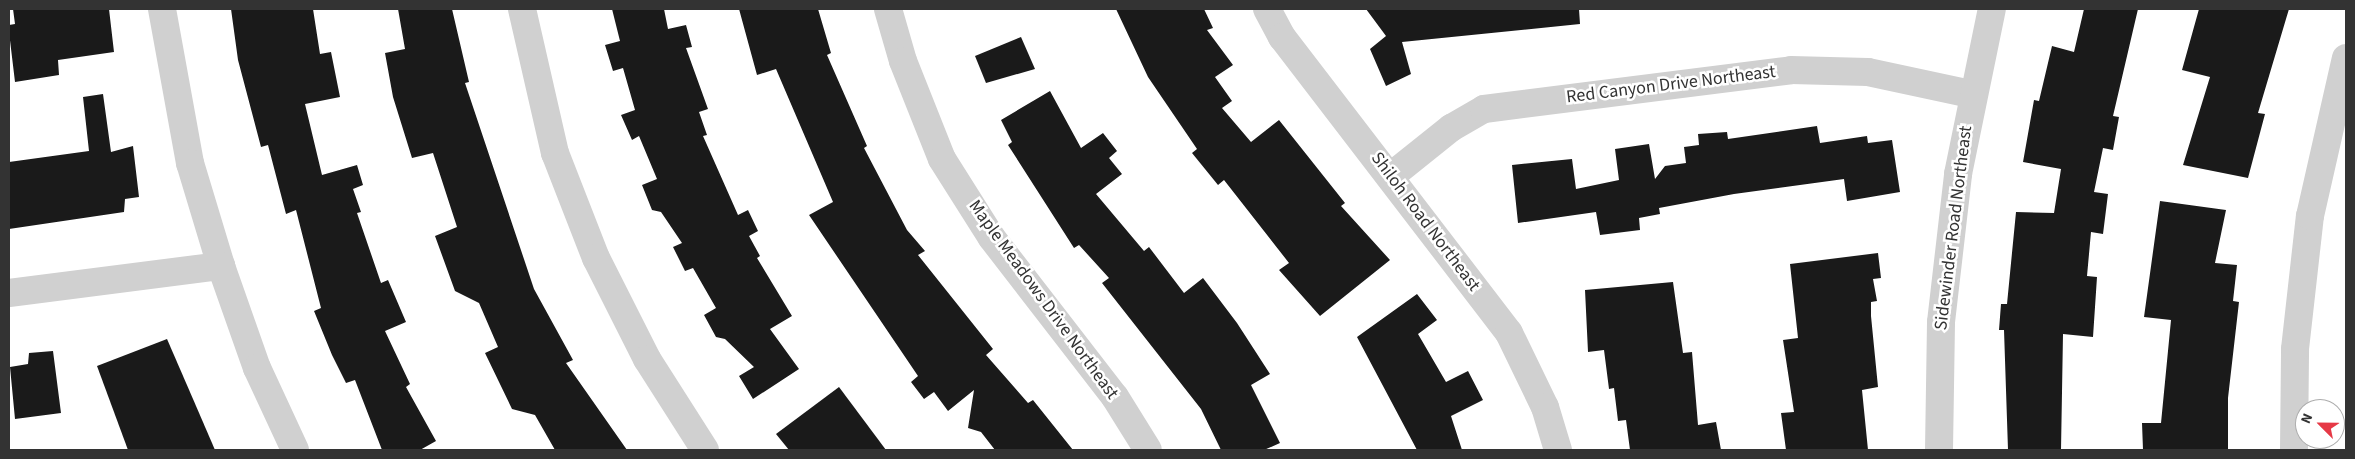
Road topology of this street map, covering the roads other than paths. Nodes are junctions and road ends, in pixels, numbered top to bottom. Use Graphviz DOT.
graph roads {
  1 [pos="162,9"];
  2 [pos="522,9"];
  3 [pos="888,9"];
  4 [pos="1267,9"];
  5 [pos="1992,9"];
  6 [pos="2346,58"];
  7 [pos="1971,94"];
  8 [pos="1391,176"];
  9 [pos="221,266"];
  10 [pos="9,294"];
  11 [pos="295,450"];
  12 [pos="705,450"];
  13 [pos="1148,450"];
  14 [pos="1558,450"];
  15 [pos="1939,450"];
  16 [pos="2294,450"];
  1 -- 9 [label="street"];
  2 -- 12 [label="street"];
  3 -- 13 [label="street, Maple Meadows Drive Northeast"];
  4 -- 8 [label="street, Shiloh Road Northeast"];
  5 -- 7 [label="street, Sidewinder Road Northeast"];
  6 -- 16 [label="street"];
  7 -- 8 [label="street, Red Canyon Drive Northeast"];
  7 -- 15 [label="street, Sidewinder Road Northeast"];
  8 -- 14 [label="street, Shiloh Road Northeast"];
  9 -- 10 [label="street"];
  9 -- 11 [label="street"];
}
